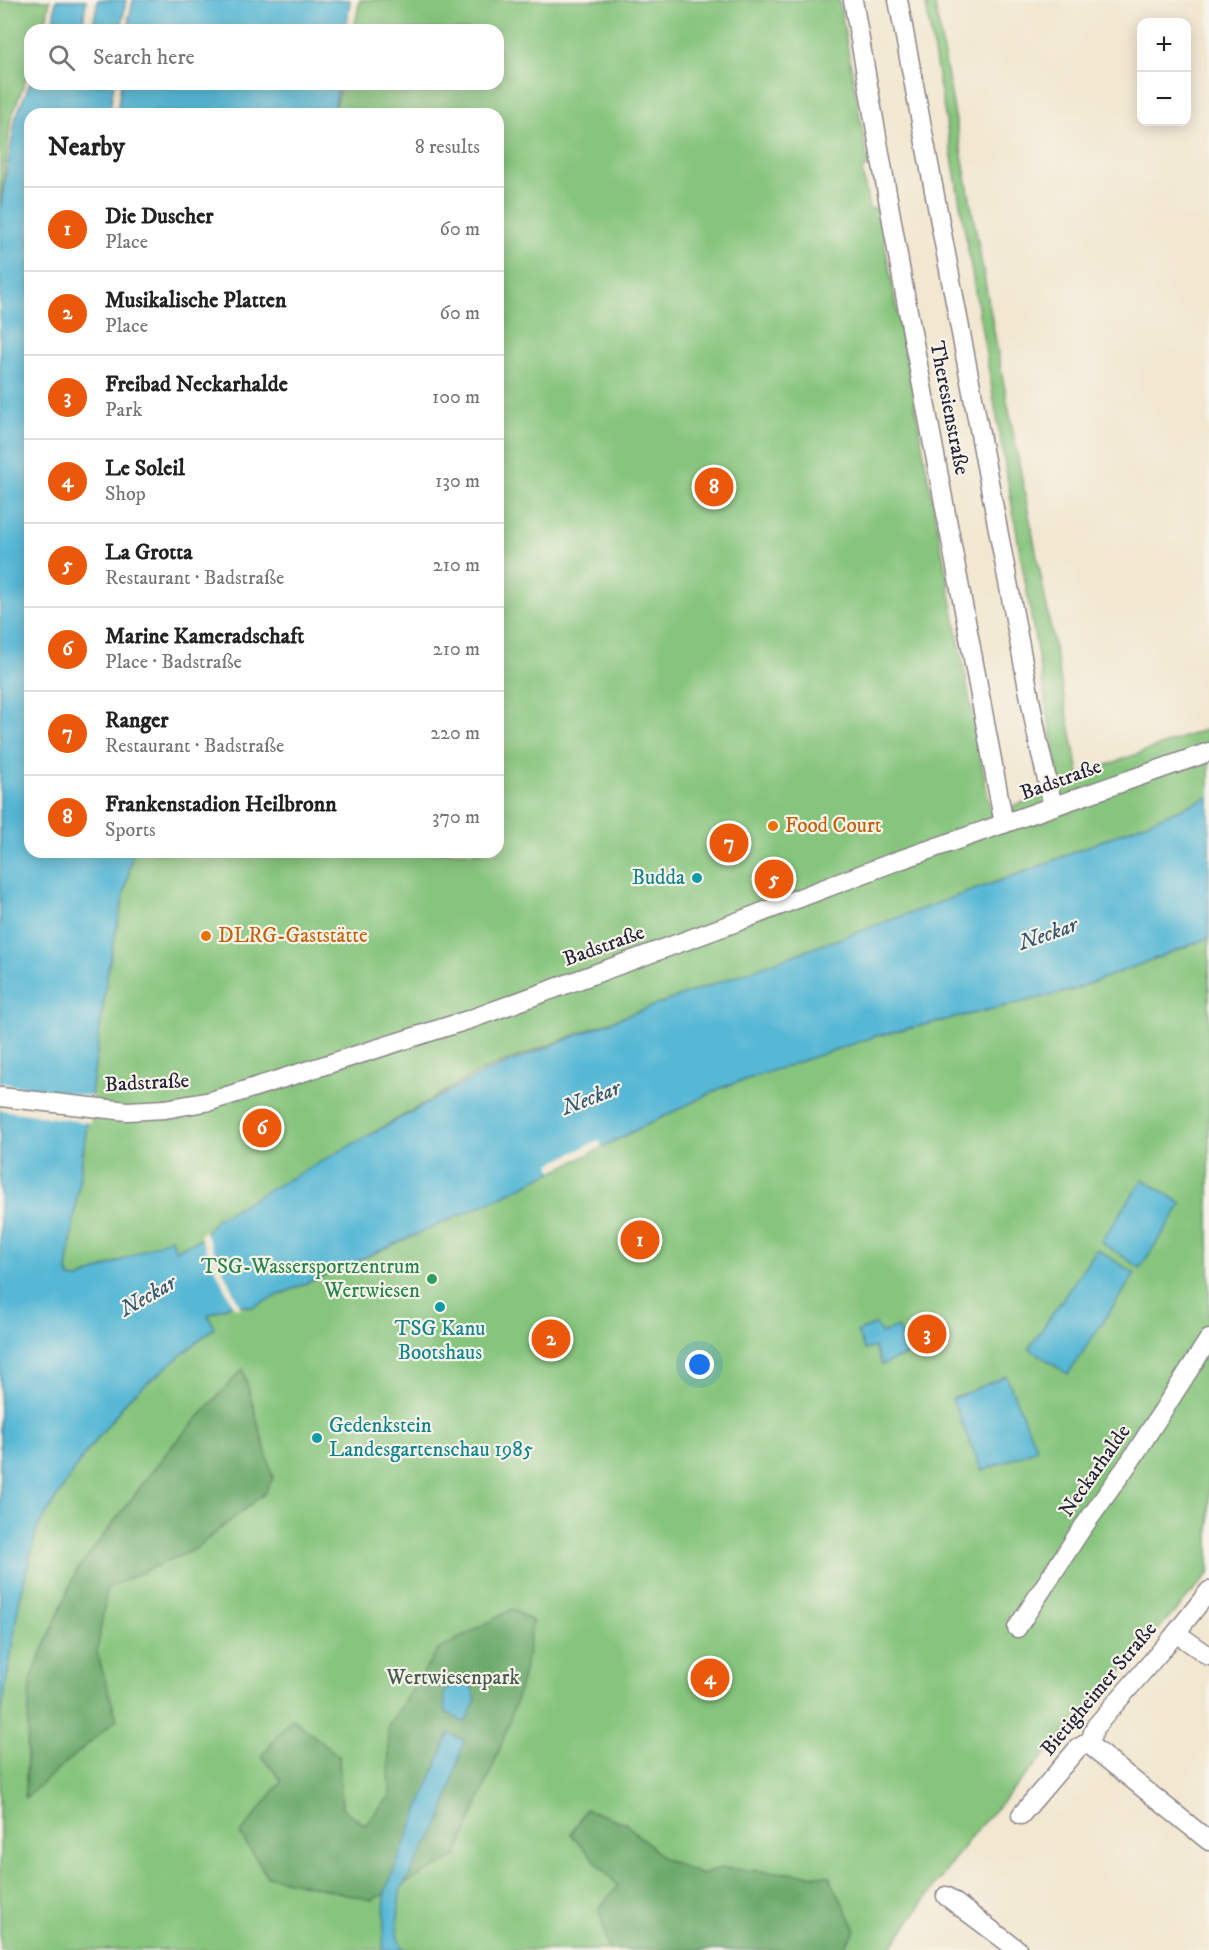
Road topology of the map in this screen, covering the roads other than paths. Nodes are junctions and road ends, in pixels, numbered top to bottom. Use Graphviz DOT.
graph roads {
  1 [pos="853,0"];
  2 [pos="898,0"];
  3 [pos="1209,752"];
  4 [pos="1053,806"];
  5 [pos="1004,824"];
  6 [pos="0,1097"];
  7 [pos="1209,1339"];
  8 [pos="1209,1591"];
  9 [pos="1017,1628"];
  10 [pos="1176,1633"];
  11 [pos="1209,1656"];
  12 [pos="1090,1741"];
  13 [pos="1021,1815"];
  14 [pos="1209,1841"];
  15 [pos="946,1896"];
  16 [pos="1018,1950"];
  1 -- 5 [label="street, Theresienstraße"];
  2 -- 4 [label="street, Theresienstraße"];
  3 -- 4 [label="street, Badstraße"];
  4 -- 5 [label="street, Badstraße"];
  5 -- 6 [label="street, Badstraße"];
  7 -- 9 [label="street, Neckarhalde"];
  8 -- 10 [label="street, Bietigheimer Straße"];
  10 -- 11 [label="street"];
  10 -- 12 [label="street, Bietigheimer Straße"];
  12 -- 13 [label="street, Bietigheimer Straße"];
  12 -- 14 [label="street"];
  15 -- 16 [label="street"];
}
